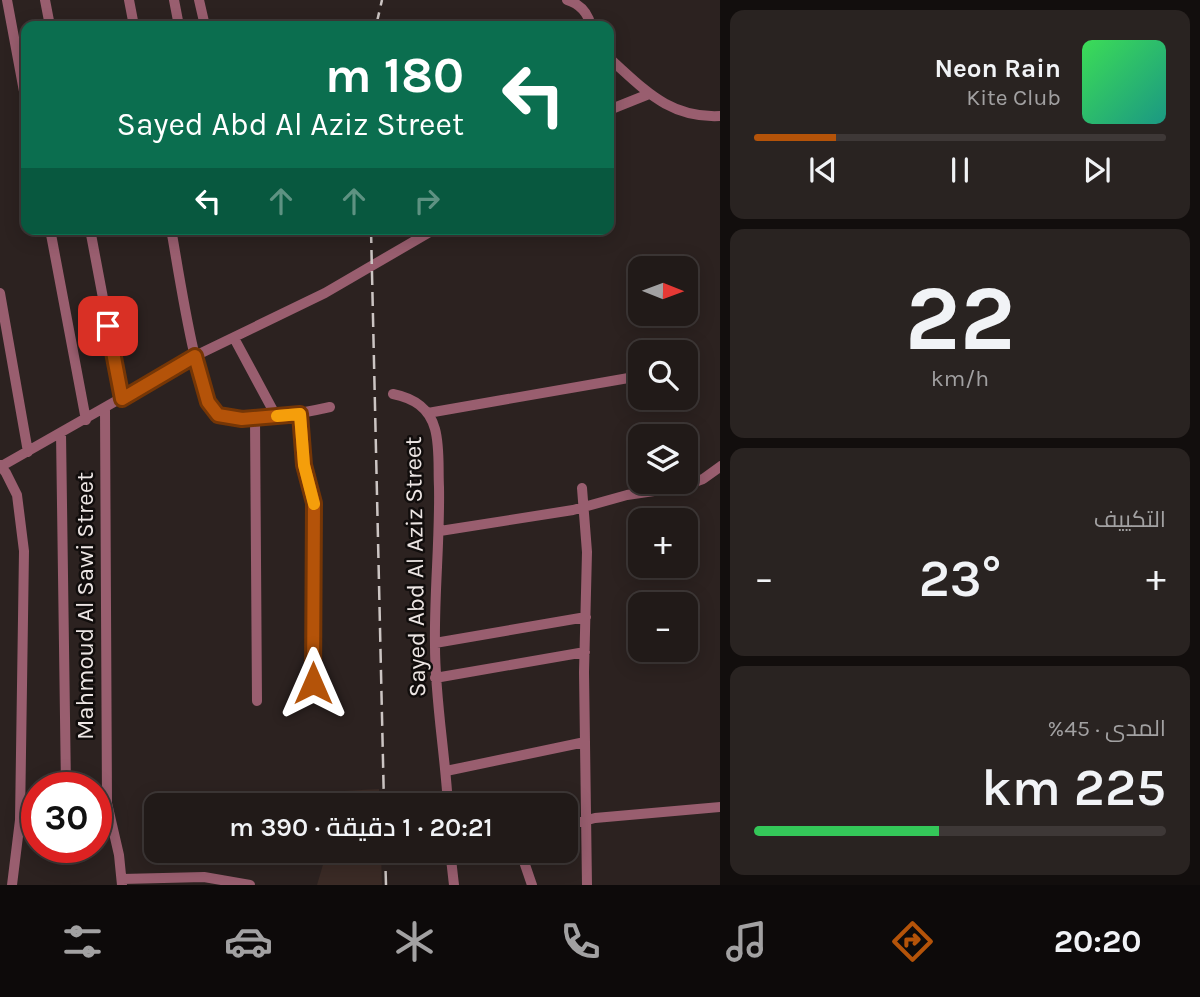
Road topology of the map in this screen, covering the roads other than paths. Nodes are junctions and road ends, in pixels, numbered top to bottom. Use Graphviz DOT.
graph roads {
  1 [pos="6,0"];
  2 [pos="45,0"];
  3 [pos="129,0"];
  4 [pos="174,0"];
  5 [pos="200,0"];
  6 [pos="567,0"];
  7 [pos="49,21"];
  8 [pos="133,21"];
  9 [pos="178,21"];
  10 [pos="204,21"];
  11 [pos="590,21"];
  12 [pos="614,62"];
  13 [pos="21,76"];
  14 [pos="649,93"];
  15 [pos="614,108"];
  16 [pos="720,116"];
  17 [pos="51,235"];
  18 [pos="91,235"];
  19 [pos="173,235"];
  20 [pos="425,235"];
  21 [pos="0,293"];
  22 [pos="234,338"];
  23 [pos="195,356"];
  24 [pos="628,378"];
  25 [pos="393,394"];
  26 [pos="122,399"];
  27 [pos="330,407"];
  28 [pos="105,410"];
  29 [pos="428,413"];
  30 [pos="300,414"];
  31 [pos="276,416"];
  32 [pos="255,418"];
  33 [pos="86,420"];
  34 [pos="61,433"];
  35 [pos="28,452"];
  36 [pos="0,464"];
  37 [pos="720,466"];
  38 [pos="582,488"];
  39 [pos="584,507"];
  40 [pos="440,531"];
  41 [pos="586,617"];
  42 [pos="435,643"];
  43 [pos="585,652"];
  44 [pos="435,678"];
  45 [pos="313,683"];
  46 [pos="257,702"];
  47 [pos="585,742"];
  48 [pos="446,771"];
  49 [pos="66,772"];
  50 [pos="107,772"];
  51 [pos="447,793"];
  52 [pos="720,807"];
  53 [pos="587,820"];
  54 [pos="578,822"];
  55 [pos="112,827"];
  56 [pos="16,859"];
  57 [pos="451,863"];
  58 [pos="524,863"];
  59 [pos="122,882"];
  60 [pos="156,882"];
  61 [pos="243,884"];
  62 [pos="12,885"];
  63 [pos="18,885"];
  64 [pos="454,885"];
  65 [pos="532,885"];
  66 [pos="587,885"];
  1 -- 13 [label="street"];
  2 -- 7 [label="street"];
  3 -- 8 [label="street"];
  4 -- 9 [label="street"];
  5 -- 10 [label="street"];
  6 -- 11 [label="street"];
  12 -- 14 [label="street"];
  14 -- 15 [label="street"];
  14 -- 16 [label="street"];
  17 -- 33 [label="street"];
  18 -- 26 [label="street"];
  19 -- 23 [label="street"];
  20 -- 22 [label="street"];
  21 -- 35 [label="street"];
  22 -- 23 [label="street"];
  22 -- 31 [label="street"];
  23 -- 26 [label="street"];
  23 -- 32 [label="street"];
  24 -- 29 [label="street"];
  25 -- 29 [label="street, Sayed Abd Al Aziz Street"];
  26 -- 28 [label="street"];
  27 -- 30 [label="street"];
  28 -- 33 [label="street"];
  28 -- 50 [label="street, Mahmoud Al Sawi Street"];
  29 -- 40 [label="street, Sayed Abd Al Aziz Street"];
  30 -- 31 [label="street"];
  30 -- 45 [label="street"];
  31 -- 32 [label="street"];
  32 -- 46 [label="street"];
  33 -- 34 [label="street"];
  34 -- 35 [label="street"];
  34 -- 49 [label="street"];
  35 -- 36 [label="street"];
  36 -- 56 [label="street"];
  37 -- 39 [label="street"];
  38 -- 39 [label="street"];
  39 -- 40 [label="street"];
  39 -- 41 [label="street"];
  40 -- 42 [label="street, Sayed Abd Al Aziz Street"];
  41 -- 42 [label="street"];
  41 -- 43 [label="street"];
  42 -- 44 [label="street, Sayed Abd Al Aziz Street"];
  43 -- 44 [label="street"];
  43 -- 47 [label="street"];
  44 -- 48 [label="street, Sayed Abd Al Aziz Street"];
  47 -- 48 [label="street"];
  47 -- 53 [label="street"];
  48 -- 51 [label="street, Sayed Abd Al Aziz Street"];
  52 -- 53 [label="street"];
  53 -- 54 [label="street"];
  53 -- 66 [label="street"];
  55 -- 59 [label="street, Mahmoud Al Sawi Street"];
  56 -- 62 [label="street"];
  56 -- 63 [label="street"];
  57 -- 64 [label="street"];
  58 -- 65 [label="street"];
  59 -- 60 [label="street"];
  60 -- 61 [label="street"];
}
